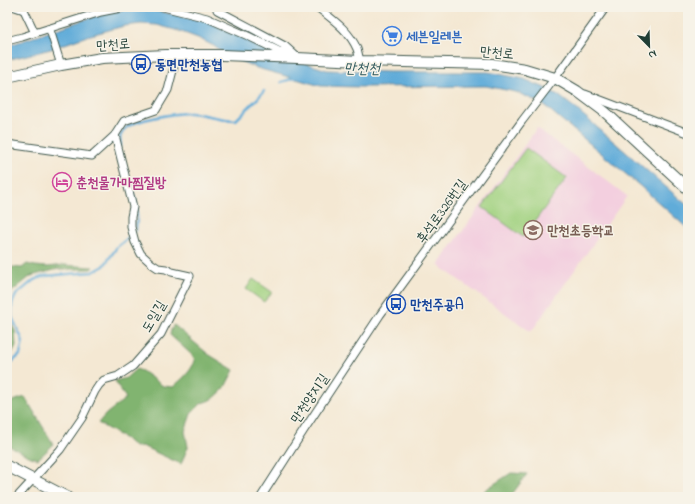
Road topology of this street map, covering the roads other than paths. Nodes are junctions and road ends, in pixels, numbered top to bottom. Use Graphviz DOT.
graph roads {
  1 [pos="15,7"];
  2 [pos="109,7"];
  3 [pos="126,7"];
  4 [pos="163,7"];
  5 [pos="216,7"];
  6 [pos="317,7"];
  7 [pos="606,7"];
  8 [pos="24,8"];
  9 [pos="48,30"];
  10 [pos="34,31"];
  11 [pos="7,38"];
  12 [pos="7,41"];
  13 [pos="177,55"];
  14 [pos="294,58"];
  15 [pos="360,61"];
  16 [pos="61,65"];
  17 [pos="7,77"];
  18 [pos="555,78"];
  19 [pos="577,91"];
  20 [pos="688,133"];
  21 [pos="115,135"];
  22 [pos="7,144"];
  23 [pos="688,189"];
  24 [pos="380,315"];
  25 [pos="7,466"];
  26 [pos="33,480"];
  27 [pos="17,497"];
  28 [pos="67,497"];
  29 [pos="261,497"];
  1 -- 8 [label="street"];
  2 -- 10 [label="street"];
  3 -- 9 [label="street"];
  4 -- 14 [label="street"];
  5 -- 14 [label="street"];
  6 -- 15 [label="street"];
  7 -- 18 [label="street"];
  8 -- 10 [label="street"];
  9 -- 12 [label="street"];
  9 -- 16 [label="street"];
  10 -- 11 [label="street"];
  13 -- 14 [label="street, 만천로"];
  13 -- 16 [label="street, 만천로"];
  13 -- 21 [label="street"];
  14 -- 15 [label="street, 만천로"];
  15 -- 18 [label="street, 만천로"];
  16 -- 17 [label="street, 만천로"];
  18 -- 19 [label="street, 만천로"];
  18 -- 24 [label="street, 후석로326번길"];
  19 -- 20 [label="street, 만천로"];
  19 -- 23 [label="street, 만천로"];
  21 -- 22 [label="street"];
  21 -- 26 [label="street, 도일길"];
  24 -- 29 [label="street, 만천양지길"];
  25 -- 26 [label="street"];
  26 -- 27 [label="street, 도일길"];
  26 -- 28 [label="street"];
}
